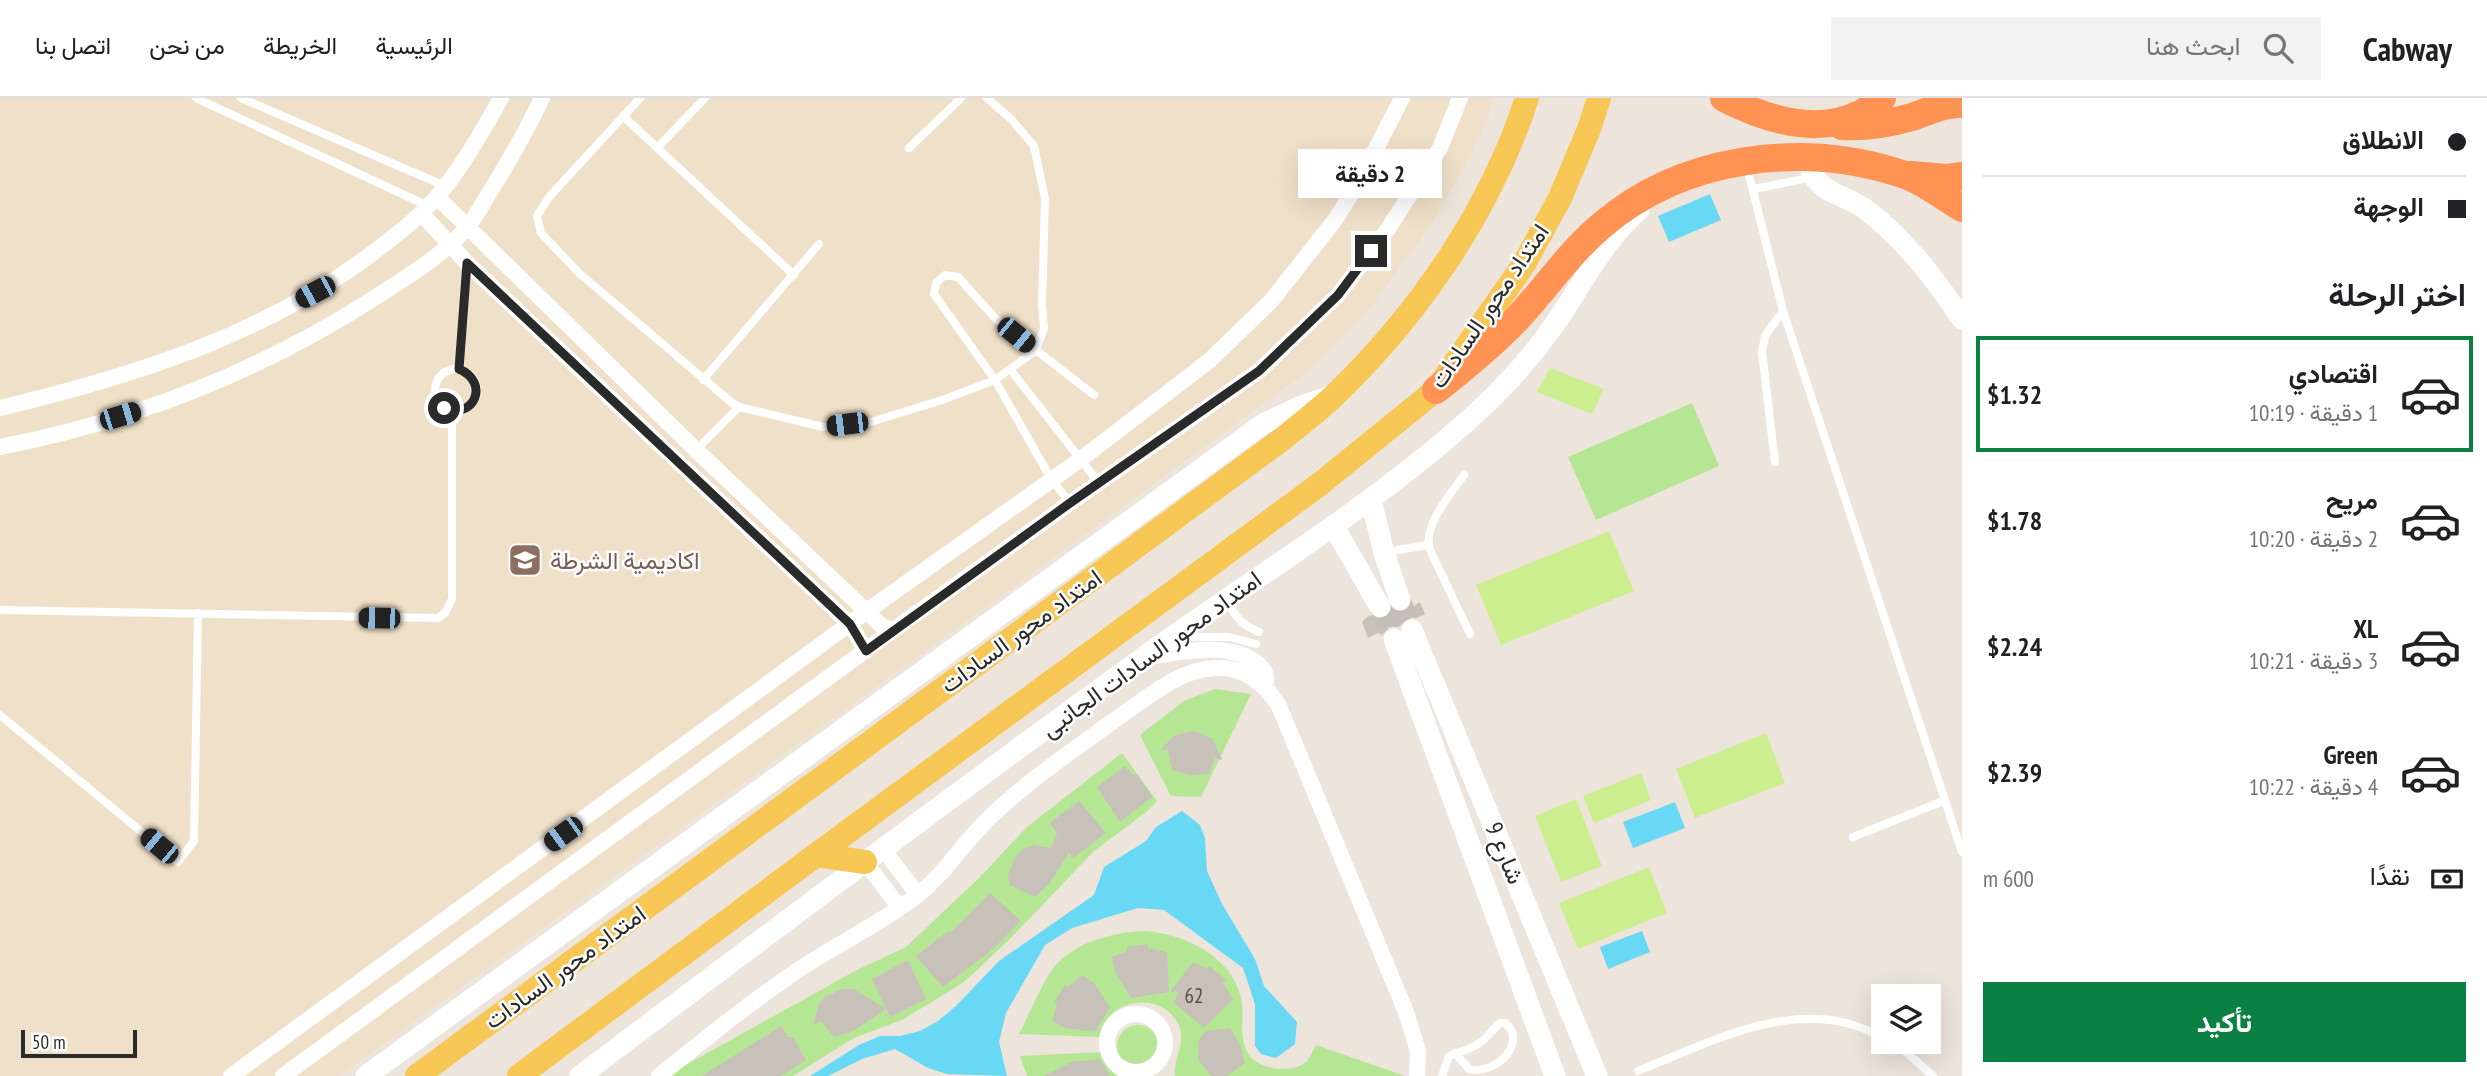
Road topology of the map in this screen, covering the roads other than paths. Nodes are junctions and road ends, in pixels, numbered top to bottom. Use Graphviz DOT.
graph roads {
  1 [pos="196,98"];
  2 [pos="241,98"];
  3 [pos="501,98"];
  4 [pos="542,98"];
  5 [pos="640,98"];
  6 [pos="705,98"];
  7 [pos="961,98"];
  8 [pos="987,98"];
  9 [pos="1402,98"];
  10 [pos="1460,98"];
  11 [pos="1527,98"];
  12 [pos="1599,98"];
  13 [pos="1724,98"];
  14 [pos="1882,98"];
  15 [pos="1962,104"];
  16 [pos="624,116"];
  17 [pos="1823,125"];
  18 [pos="657,148"];
  19 [pos="909,148"];
  20 [pos="1745,160"];
  21 [pos="1811,168"];
  22 [pos="1904,174"];
  23 [pos="1962,176"];
  24 [pos="1673,181"];
  25 [pos="1754,189"];
  26 [pos="433,201"];
  27 [pos="1962,208"];
  28 [pos="467,228"];
  29 [pos="451,244"];
  30 [pos="818,244"];
  31 [pos="467,263"];
  32 [pos="794,275"];
  33 [pos="1783,311"];
  34 [pos="1962,319"];
  35 [pos="1035,351"];
  36 [pos="459,369"];
  37 [pos="1010,369"];
  38 [pos="703,380"];
  39 [pos="995,380"];
  40 [pos="1436,390"];
  41 [pos="1094,395"];
  42 [pos="1336,395"];
  43 [pos="739,407"];
  44 [pos="0,408"];
  45 [pos="452,411"];
  46 [pos="0,447"];
  47 [pos="696,450"];
  48 [pos="1081,459"];
  49 [pos="1775,462"];
  50 [pos="1464,474"];
  51 [pos="1051,479"];
  52 [pos="1099,483"];
  53 [pos="1371,500"];
  54 [pos="1070,503"];
  55 [pos="1333,525"];
  56 [pos="1428,545"];
  57 [pos="1384,553"];
  58 [pos="1228,598"];
  59 [pos="0,610"];
  60 [pos="867,611"];
  61 [pos="198,613"];
  62 [pos="850,624"];
  63 [pos="892,631"];
  64 [pos="1259,632"];
  65 [pos="1470,634"];
  66 [pos="1172,637"];
  67 [pos="1256,644"];
  68 [pos="866,651"];
  69 [pos="1143,658"];
  70 [pos="1265,686"];
  71 [pos="0,715"];
  72 [pos="1943,801"];
  73 [pos="1853,837"];
  74 [pos="1962,852"];
  75 [pos="816,855"];
  76 [pos="874,855"];
  77 [pos="918,895"];
  78 [pos="900,908"];
  79 [pos="1543,943"];
  80 [pos="1511,956"];
  81 [pos="1871,1034"];
  82 [pos="1455,1053"];
  83 [pos="1908,1054"];
  84 [pos="1638,1071"];
  85 [pos="1594,1075"];
  86 [pos="231,1076"];
  87 [pos="283,1076"];
  88 [pos="366,1076"];
  89 [pos="417,1076"];
  90 [pos="519,1076"];
  91 [pos="580,1076"];
  92 [pos="659,1076"];
  93 [pos="1417,1076"];
  94 [pos="1442,1076"];
  95 [pos="1555,1076"];
  96 [pos="1933,1076"];
  1 -- 26 [label="lane"];
  2 -- 26 [label="lane"];
  3 -- 26 [label="street"];
  4 -- 28 [label="street"];
  5 -- 16 [label="lane"];
  6 -- 18 [label="lane"];
  7 -- 19 [label="lane"];
  8 -- 35 [label="lane"];
  9 -- 48 [label="street"];
  10 -- 52 [label="street"];
  11 -- 42 [label="main road, امتداد محور السادات"];
  12 -- 40 [label="main road, امتداد محور السادات"];
  13 -- 17 [label="highway"];
  14 -- 17 [label="highway"];
  15 -- 17 [label="highway"];
  16 -- 18 [label="lane"];
  16 -- 38 [label="lane"];
  18 -- 32 [label="lane"];
  20 -- 21 [label="highway"];
  20 -- 24 [label="highway"];
  20 -- 25 [label="lane"];
  21 -- 22 [label="highway"];
  21 -- 25 [label="lane"];
  21 -- 34 [label="street"];
  22 -- 23 [label="highway"];
  22 -- 27 [label="highway"];
  24 -- 40 [label="highway"];
  24 -- 53 [label="street, امتداد محور السادات الجانبى"];
  25 -- 33 [label="lane"];
  26 -- 28 [label="street"];
  26 -- 29 [label="street"];
  26 -- 44 [label="street"];
  28 -- 29 [label="street"];
  28 -- 47 [label="street"];
  29 -- 31 [label="street"];
  29 -- 46 [label="street"];
  30 -- 32 [label="lane"];
  31 -- 36 [label="lane"];
  31 -- 62 [label="street"];
  32 -- 38 [label="lane"];
  33 -- 49 [label="lane"];
  33 -- 72 [label="lane"];
  35 -- 37 [label="lane"];
  35 -- 39 [label="lane"];
  35 -- 41 [label="lane"];
  36 -- 45 [label="lane"];
  36 -- 45 [label="lane"];
  37 -- 39 [label="lane"];
  37 -- 48 [label="lane"];
  38 -- 43 [label="lane"];
  39 -- 43 [label="lane"];
  39 -- 51 [label="lane"];
  40 -- 75 [label="main road, امتداد محور السادات"];
  42 -- 88 [label="street"];
  42 -- 89 [label="main road, امتداد محور السادات"];
  43 -- 47 [label="lane"];
  45 -- 61 [label="lane"];
  47 -- 60 [label="street"];
  48 -- 51 [label="street"];
  48 -- 52 [label="lane"];
  50 -- 56 [label="lane"];
  51 -- 54 [label="lane"];
  51 -- 60 [label="street"];
  52 -- 54 [label="street"];
  53 -- 55 [label="street, امتداد محور السادات الجانبى"];
  53 -- 57 [label="street"];
  54 -- 63 [label="street"];
  55 -- 57 [label="street"];
  55 -- 58 [label="street, امتداد محور السادات الجانبى"];
  56 -- 57 [label="lane"];
  56 -- 65 [label="lane"];
  58 -- 64 [label="lane"];
  58 -- 66 [label="street, امتداد محور السادات الجانبى"];
  59 -- 61 [label="lane"];
  60 -- 62 [label="street"];
  60 -- 63 [label="street"];
  61 -- 71 [label="lane"];
  62 -- 68 [label="street"];
  62 -- 86 [label="street"];
  63 -- 68 [label="street"];
  66 -- 67 [label="lane"];
  66 -- 69 [label="street, امتداد محور السادات الجانبى"];
  68 -- 87 [label="street"];
  69 -- 70 [label="street"];
  69 -- 76 [label="street, امتداد محور السادات الجانبى"];
  70 -- 77 [label="street"];
  70 -- 93 [label="street"];
  72 -- 73 [label="lane"];
  72 -- 74 [label="lane"];
  75 -- 76 [label="main road"];
  75 -- 90 [label="main road, امتداد محور السادات"];
  76 -- 77 [label="street"];
  76 -- 78 [label="street"];
  76 -- 91 [label="street, امتداد محور السادات الجانبى"];
  77 -- 78 [label="street"];
  78 -- 92 [label="street"];
  79 -- 80 [label="street"];
  79 -- 80 [label="street, شارع 9"];
  79 -- 85 [label="street, شارع 9"];
  80 -- 95 [label="street, شارع 9"];
  81 -- 84 [label="lane"];
  82 -- 82 [label="lane"];
  82 -- 94 [label="lane"];
  83 -- 96 [label="lane"];
}
